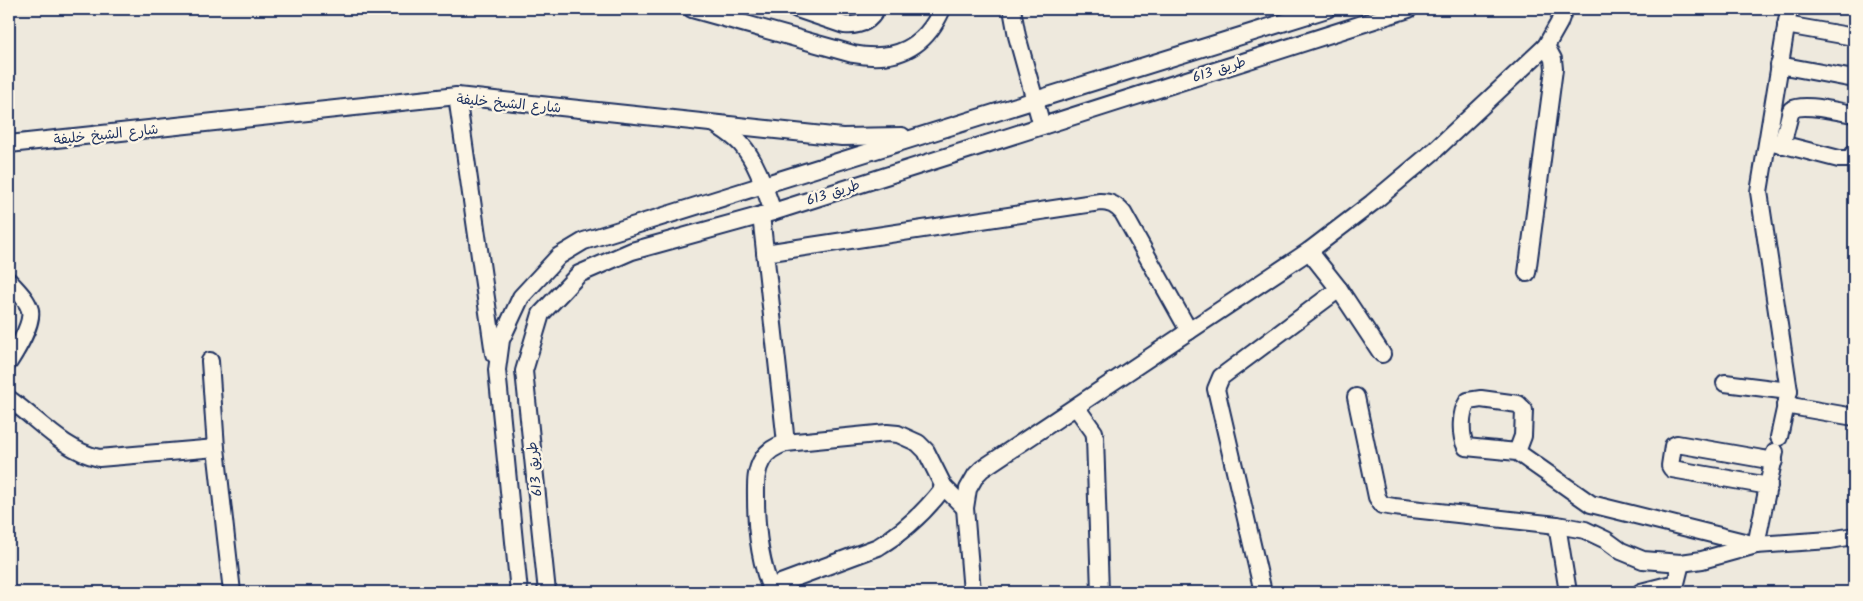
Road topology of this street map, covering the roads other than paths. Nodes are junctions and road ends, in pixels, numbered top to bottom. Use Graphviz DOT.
graph roads {
  1 [pos="692,9"];
  2 [pos="797,9"];
  3 [pos="876,9"];
  4 [pos="942,9"];
  5 [pos="1012,9"];
  6 [pos="1327,9"];
  7 [pos="1409,9"];
  8 [pos="1564,9"];
  9 [pos="1789,9"];
  10 [pos="1786,25"];
  11 [pos="1854,38"];
  12 [pos="1546,46"];
  13 [pos="1779,66"];
  14 [pos="1854,79"];
  15 [pos="457,96"];
  16 [pos="1034,100"];
  17 [pos="1854,114"];
  18 [pos="715,124"];
  19 [pos="1042,126"];
  20 [pos="920,136"];
  21 [pos="1766,140"];
  22 [pos="9,144"];
  23 [pos="1782,145"];
  24 [pos="1854,153"];
  25 [pos="764,184"];
  26 [pos="767,213"];
  27 [pos="1309,251"];
  28 [pos="765,253"];
  29 [pos="1527,273"];
  30 [pos="9,281"];
  31 [pos="1339,289"];
  32 [pos="1189,331"];
  33 [pos="1382,354"];
  34 [pos="210,361"];
  35 [pos="9,362"];
  36 [pos="497,370"];
  37 [pos="1725,383"];
  38 [pos="1356,397"];
  39 [pos="9,398"];
  40 [pos="1787,398"];
  41 [pos="1076,407"];
  42 [pos="1854,417"];
  43 [pos="786,443"];
  44 [pos="216,448"];
  45 [pos="1776,450"];
  46 [pos="1517,452"];
  47 [pos="944,486"];
  48 [pos="1768,486"];
  49 [pos="965,508"];
  50 [pos="1557,525"];
  51 [pos="1854,536"];
  52 [pos="1756,546"];
  53 [pos="1681,563"];
  54 [pos="771,590"];
  55 [pos="232,592"];
  56 [pos="518,592"];
  57 [pos="547,592"];
  58 [pos="972,592"];
  59 [pos="1100,592"];
  60 [pos="1263,592"];
  61 [pos="1568,592"];
  62 [pos="1641,592"];
  1 -- 4 [label="street"];
  2 -- 3 [label="street"];
  5 -- 16 [label="street"];
  6 -- 16 [label="street, طريق 613"];
  7 -- 19 [label="street, طريق 613"];
  8 -- 12 [label="street"];
  9 -- 10 [label="street"];
  10 -- 11 [label="street"];
  10 -- 13 [label="street"];
  12 -- 27 [label="street"];
  12 -- 29 [label="street"];
  13 -- 14 [label="street"];
  13 -- 21 [label="street"];
  15 -- 18 [label="street, شارع الشيخ خليفة"];
  15 -- 22 [label="street, شارع الشيخ خليفة"];
  15 -- 36 [label="street"];
  16 -- 19 [label="street"];
  16 -- 20 [label="street, طريق 613"];
  17 -- 23 [label="street"];
  18 -- 20 [label="street, شارع الشيخ خليفة"];
  18 -- 25 [label="street"];
  19 -- 26 [label="street, طريق 613"];
  20 -- 25 [label="street, طريق 613"];
  21 -- 23 [label="street"];
  21 -- 40 [label="street"];
  23 -- 24 [label="street"];
  25 -- 26 [label="street"];
  25 -- 36 [label="street, طريق 613"];
  26 -- 28 [label="street"];
  26 -- 57 [label="street, طريق 613"];
  27 -- 31 [label="street"];
  27 -- 32 [label="street"];
  28 -- 32 [label="street"];
  28 -- 43 [label="street"];
  30 -- 35 [label="street"];
  31 -- 33 [label="street"];
  31 -- 60 [label="street"];
  32 -- 41 [label="street"];
  34 -- 44 [label="street"];
  36 -- 56 [label="street, طريق 613"];
  37 -- 40 [label="street"];
  38 -- 50 [label="street"];
  39 -- 44 [label="street"];
  40 -- 42 [label="street"];
  40 -- 45 [label="street"];
  41 -- 49 [label="street"];
  41 -- 59 [label="street"];
  43 -- 47 [label="street"];
  43 -- 54 [label="street"];
  44 -- 55 [label="street"];
  45 -- 48 [label="street"];
  45 -- 48 [label="street"];
  46 -- 52 [label="street"];
  47 -- 49 [label="street"];
  47 -- 54 [label="street"];
  48 -- 52 [label="street"];
  49 -- 58 [label="street"];
  50 -- 53 [label="street"];
  50 -- 61 [label="street"];
  51 -- 52 [label="street"];
  52 -- 53 [label="street"];
  53 -- 62 [label="street"];
}
